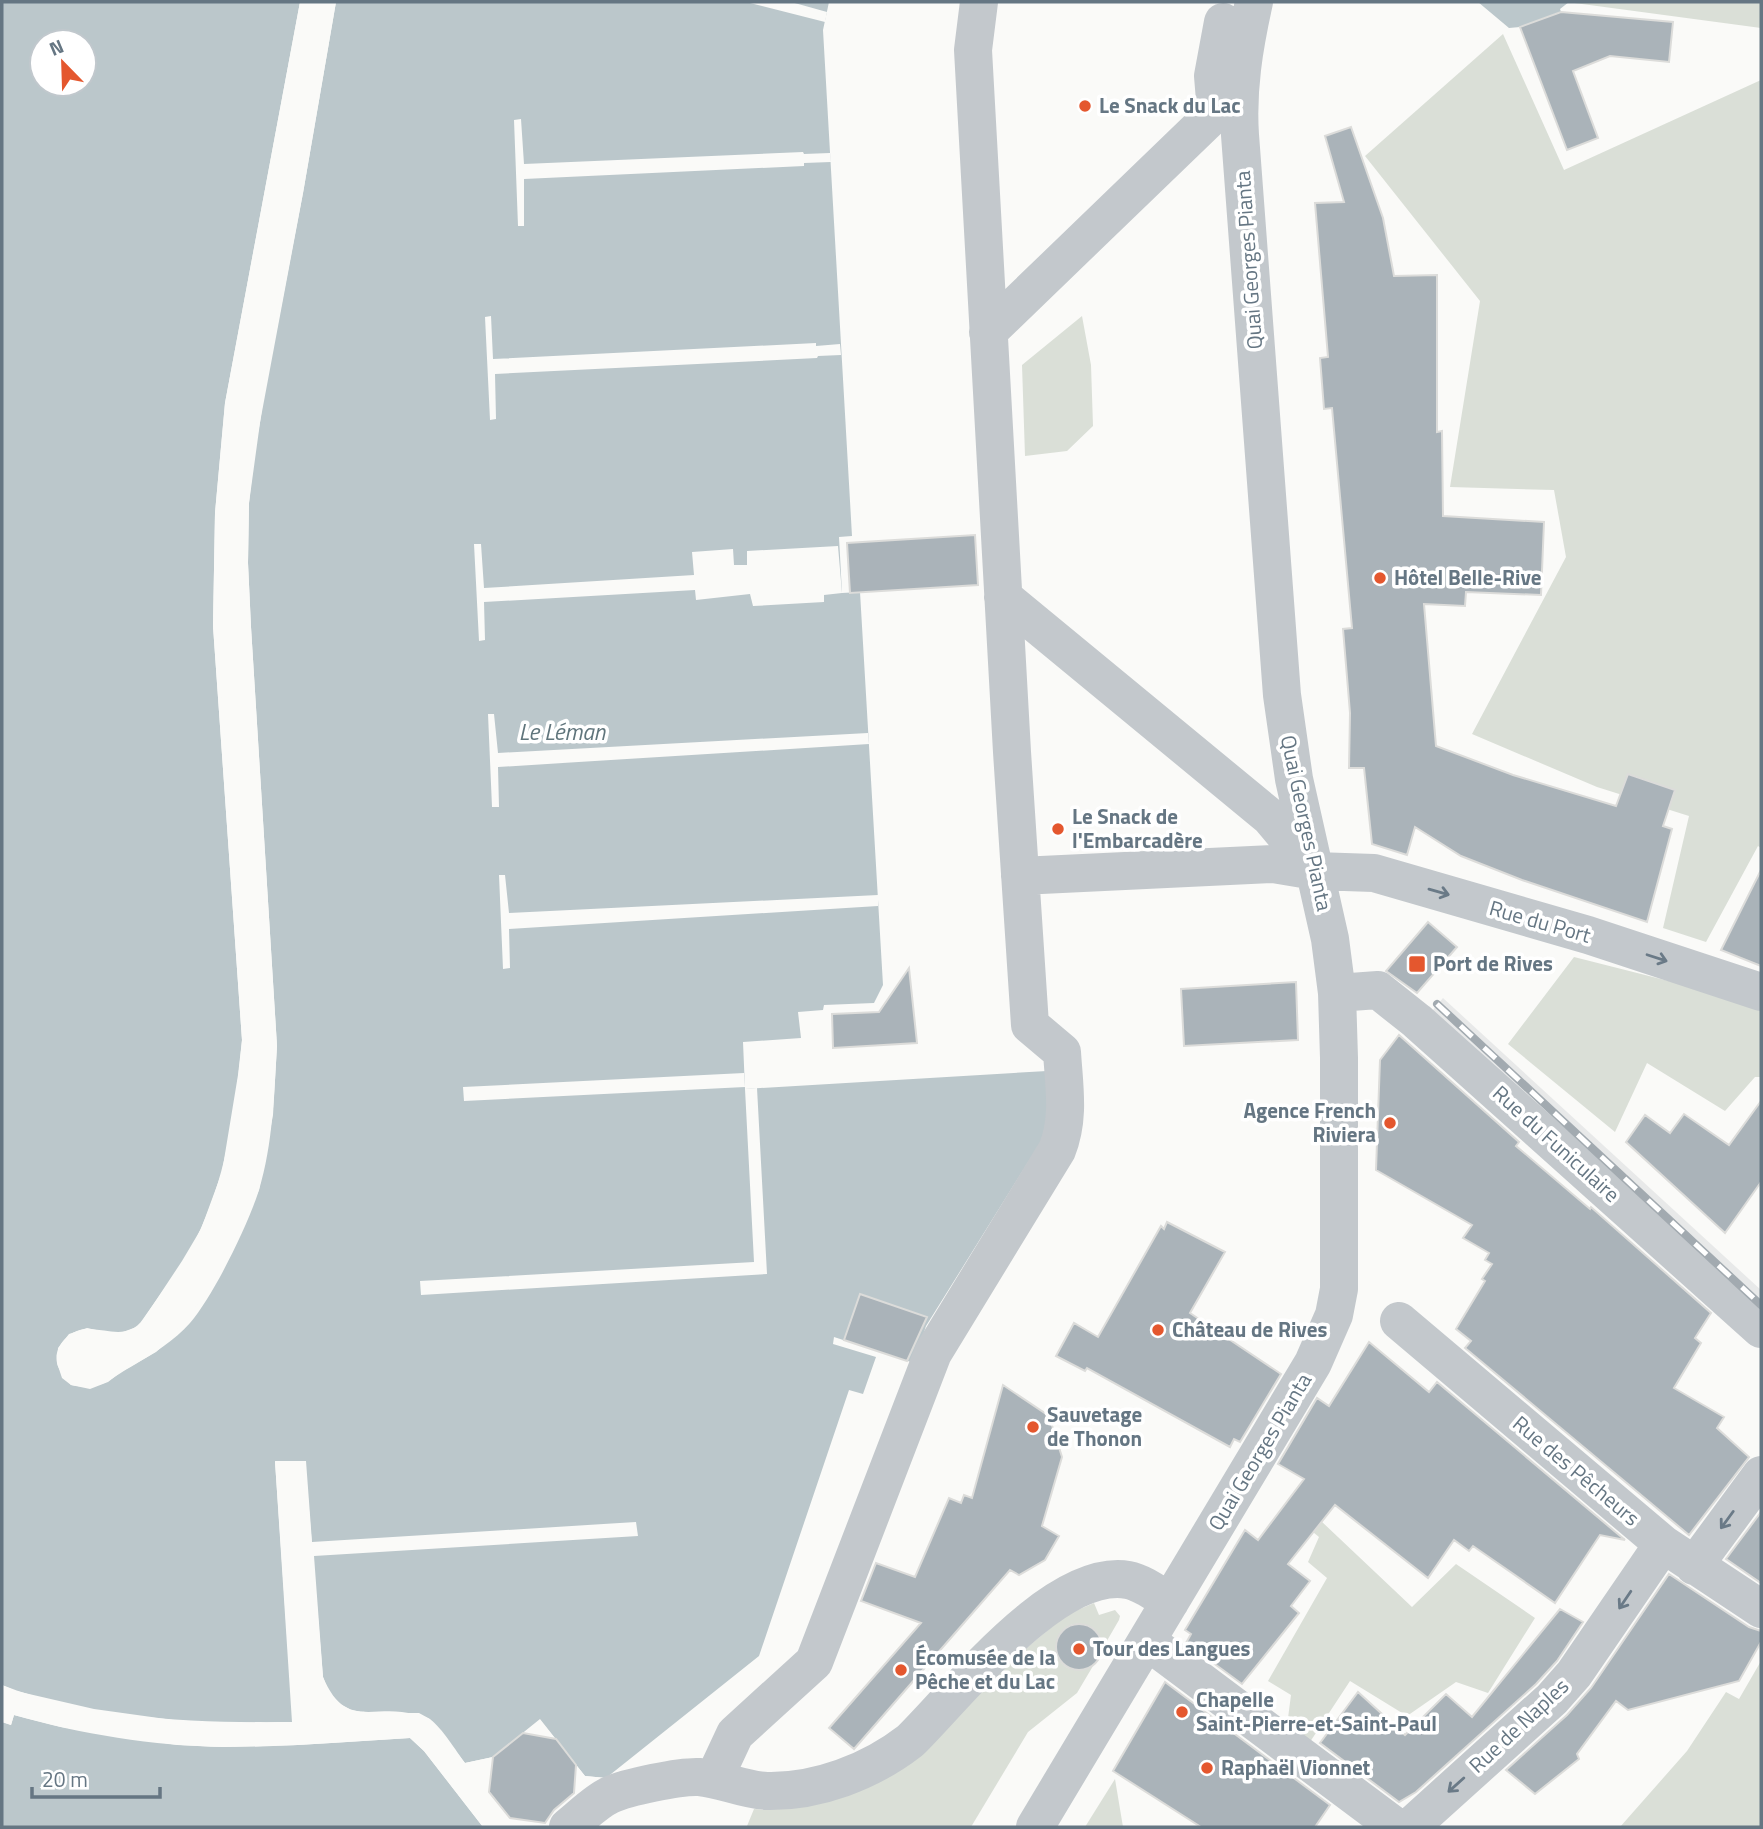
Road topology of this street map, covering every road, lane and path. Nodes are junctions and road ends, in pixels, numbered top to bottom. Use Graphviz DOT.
graph roads {
  1 [pos="979,2"];
  2 [pos="1239,10"];
  3 [pos="988,332"];
  4 [pos="1003,597"];
  5 [pos="1315,871"];
  6 [pos="1020,876"];
  7 [pos="1761,992"];
  8 [pos="1337,993"];
  9 [pos="1399,1321"];
  10 [pos="1761,1329"];
  11 [pos="1761,1475"];
  12 [pos="1663,1544"];
  13 [pos="1694,1566"];
  14 [pos="1170,1602"];
  15 [pos="1761,1609"];
  16 [pos="1147,1641"];
  17 [pos="714,1779"];
  18 [pos="568,1827"];
  19 [pos="1035,1827"];
  20 [pos="1396,1827"];
  21 [pos="1410,1827"];
  1 -- 3 [label="street"];
  2 -- 3 [label="street"];
  2 -- 5 [label="street, Quai Georges Pianta"];
  3 -- 4 [label="street"];
  4 -- 5 [label="street"];
  4 -- 6 [label="street"];
  5 -- 6 [label="street, Rue du Port"];
  5 -- 7 [label="street, Rue du Port, one-way"];
  5 -- 8 [label="street, Quai Georges Pianta"];
  6 -- 17 [label="street"];
  8 -- 10 [label="street, Rue du Funiculaire"];
  8 -- 14 [label="street, Quai Georges Pianta"];
  9 -- 12 [label="street, Rue des Pêcheurs"];
  11 -- 13 [label="street, one-way"];
  12 -- 13 [label="street, Rue des Pêcheurs"];
  12 -- 21 [label="street, Rue de Naples, one-way"];
  13 -- 15 [label="street, Rue des Pêcheurs"];
  14 -- 16 [label="street, Quai Georges Pianta"];
  14 -- 17 [label="street"];
  16 -- 19 [label="street, Quai Georges Pianta"];
  16 -- 20 [label="street"];
  17 -- 18 [label="street"];
}
